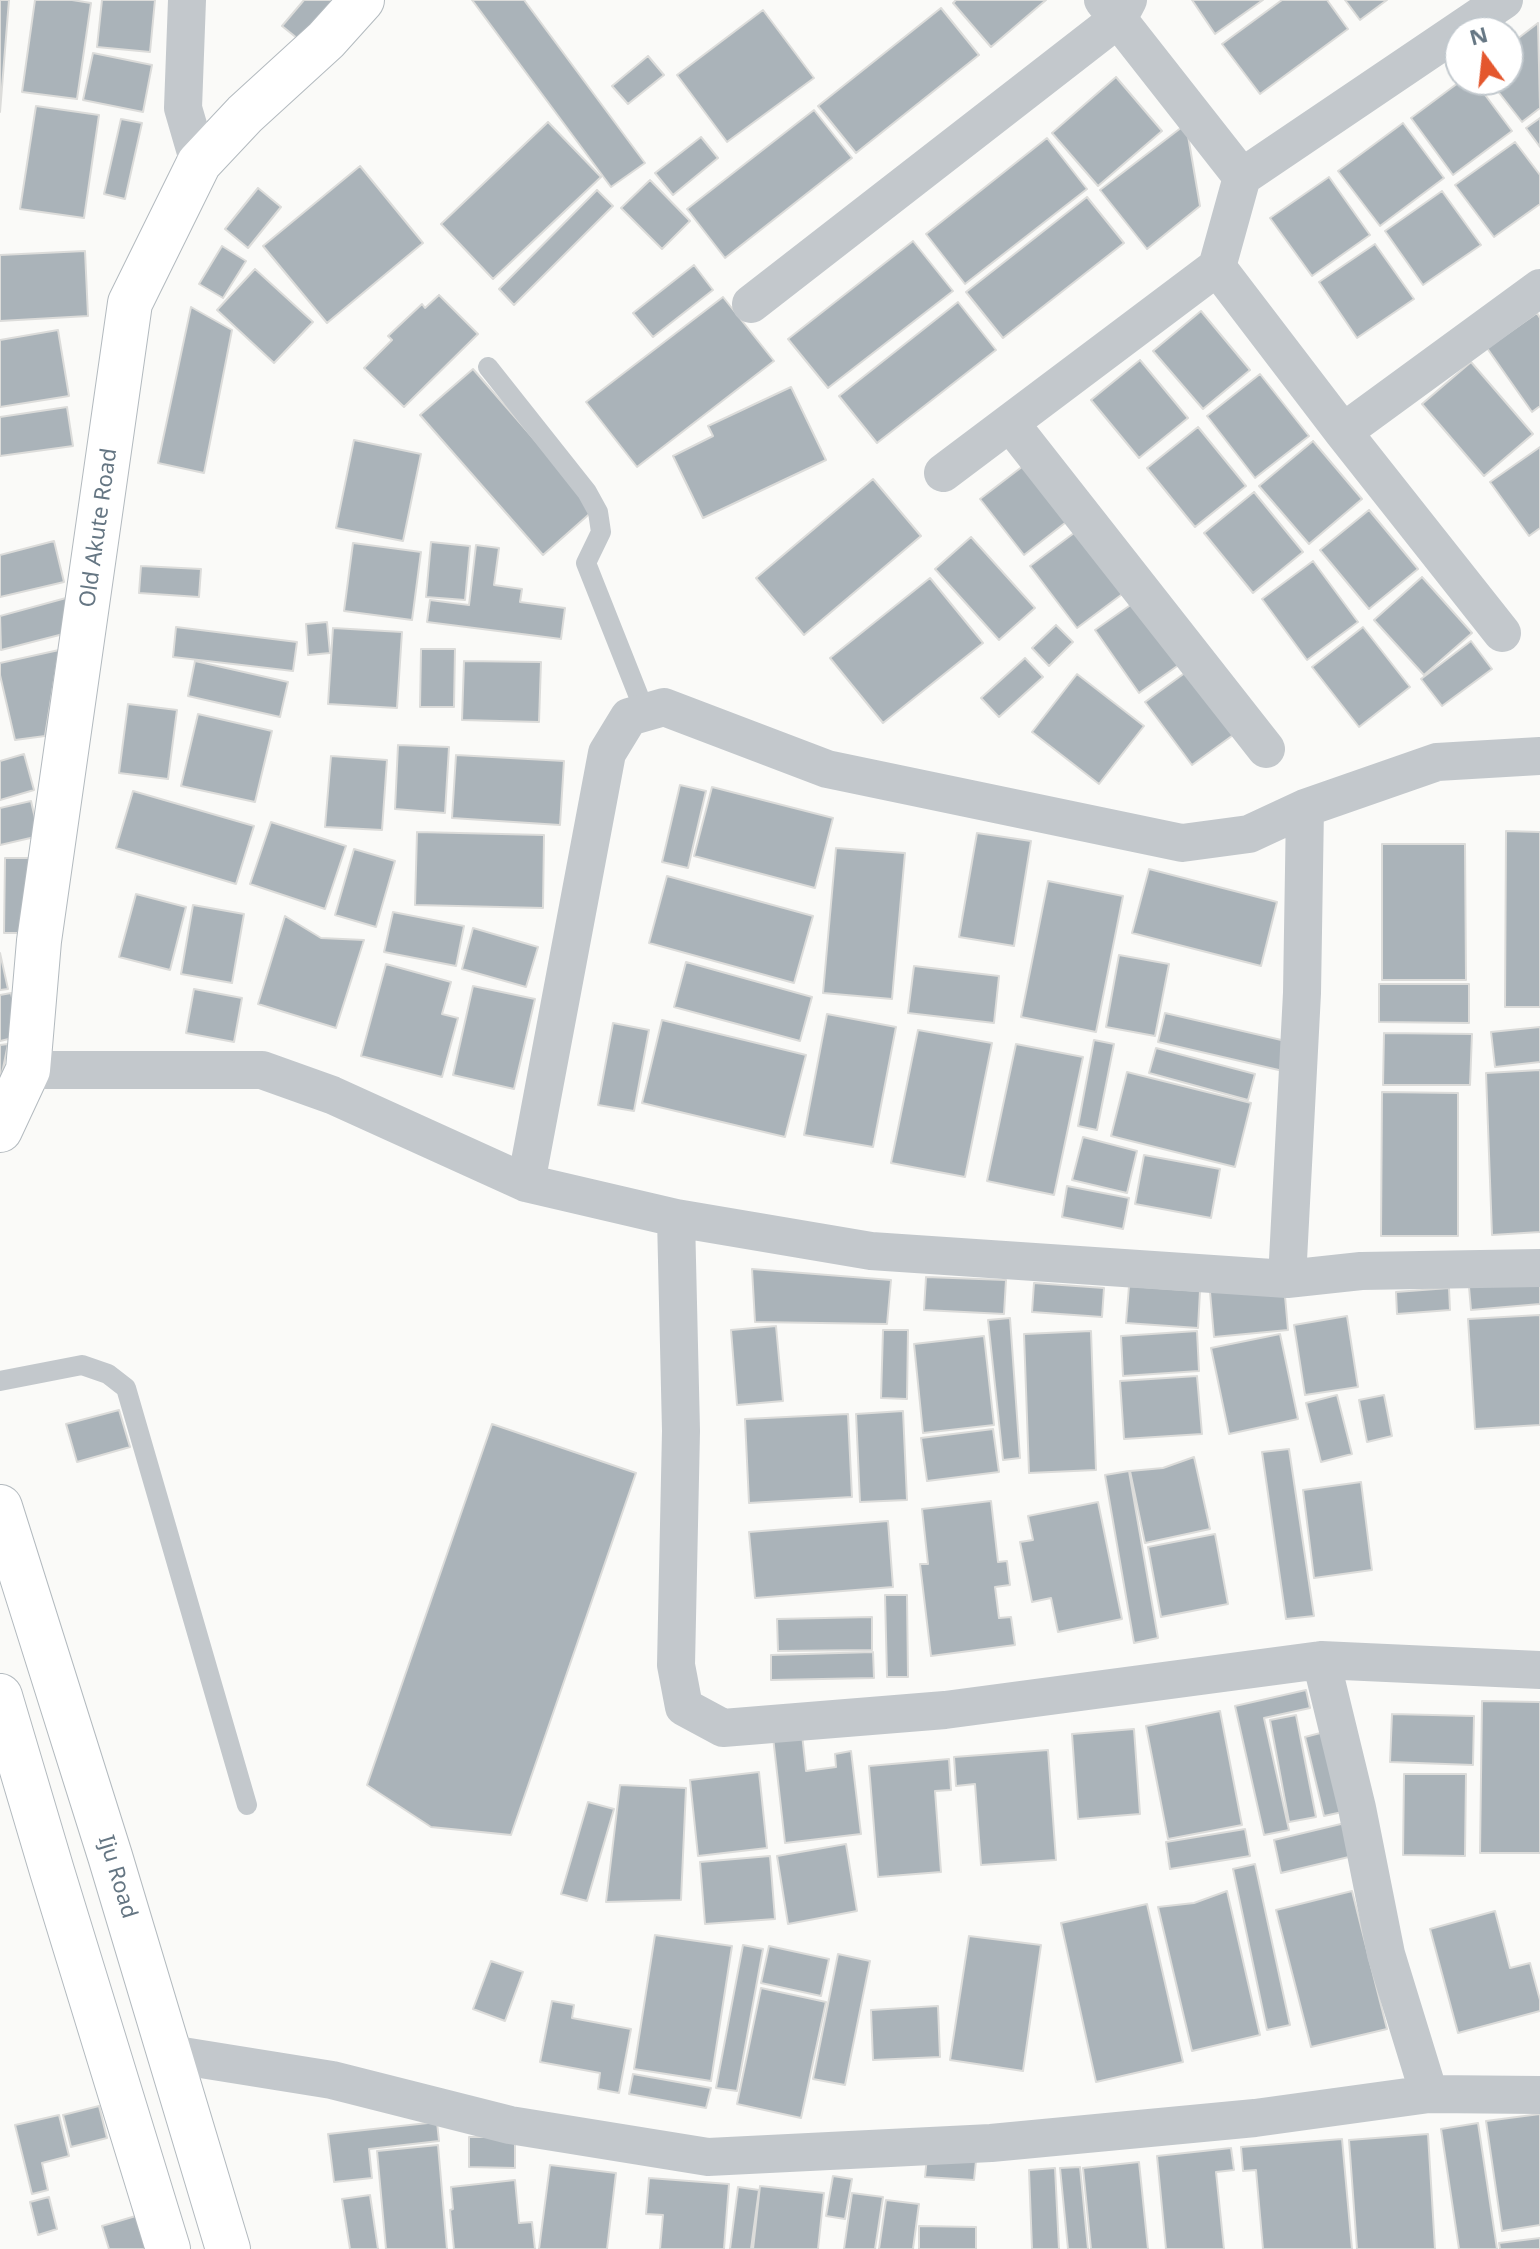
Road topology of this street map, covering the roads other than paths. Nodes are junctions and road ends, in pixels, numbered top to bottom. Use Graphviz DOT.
graph roads {
  1 [pos="187,0"];
  2 [pos="362,0"];
  3 [pos="1504,0"];
  4 [pos="1116,6"];
  5 [pos="199,163"];
  6 [pos="1242,177"];
  7 [pos="1217,267"];
  8 [pos="1540,288"];
  9 [pos="751,304"];
  10 [pos="488,367"];
  11 [pos="1010,423"];
  12 [pos="1343,432"];
  13 [pos="943,473"];
  14 [pos="1502,633"];
  15 [pos="645,712"];
  16 [pos="1266,749"];
  17 [pos="1540,756"];
  18 [pos="1305,808"];
  19 [pos="28,1070"];
  20 [pos="0,1130"];
  21 [pos="526,1183"];
  22 [pos="676,1218"];
  23 [pos="1540,1268"];
  24 [pos="1287,1279"];
  25 [pos="0,1381"];
  26 [pos="0,1507"];
  27 [pos="1321,1660"];
  28 [pos="1540,1670"];
  29 [pos="0,1696"];
  30 [pos="247,1805"];
  31 [pos="170,2054"];
  32 [pos="1429,2094"];
  33 [pos="1540,2095"];
  34 [pos="168,2249"];
  35 [pos="228,2249"];
  1 -- 5 [label="street"];
  2 -- 5 [label="main road, Old Akute Road"];
  3 -- 6 [label="street"];
  4 -- 6 [label="street"];
  4 -- 9 [label="street"];
  5 -- 19 [label="main road, Old Akute Road"];
  6 -- 7 [label="street"];
  7 -- 11 [label="street"];
  7 -- 12 [label="street"];
  8 -- 12 [label="street"];
  10 -- 15 [label="lane"];
  11 -- 13 [label="street"];
  11 -- 16 [label="street"];
  12 -- 14 [label="street"];
  15 -- 18 [label="street"];
  15 -- 21 [label="street"];
  17 -- 18 [label="street"];
  18 -- 24 [label="street"];
  19 -- 20 [label="main road, Old Akute Road"];
  19 -- 21 [label="street"];
  21 -- 22 [label="street"];
  22 -- 24 [label="street"];
  22 -- 27 [label="street"];
  23 -- 24 [label="street"];
  25 -- 30 [label="lane"];
  26 -- 31 [label="main road, Iju Road"];
  27 -- 28 [label="street"];
  27 -- 32 [label="street"];
  29 -- 34 [label="main road"];
  31 -- 32 [label="street"];
  31 -- 35 [label="main road, Iju Road"];
  32 -- 33 [label="street"];
}
